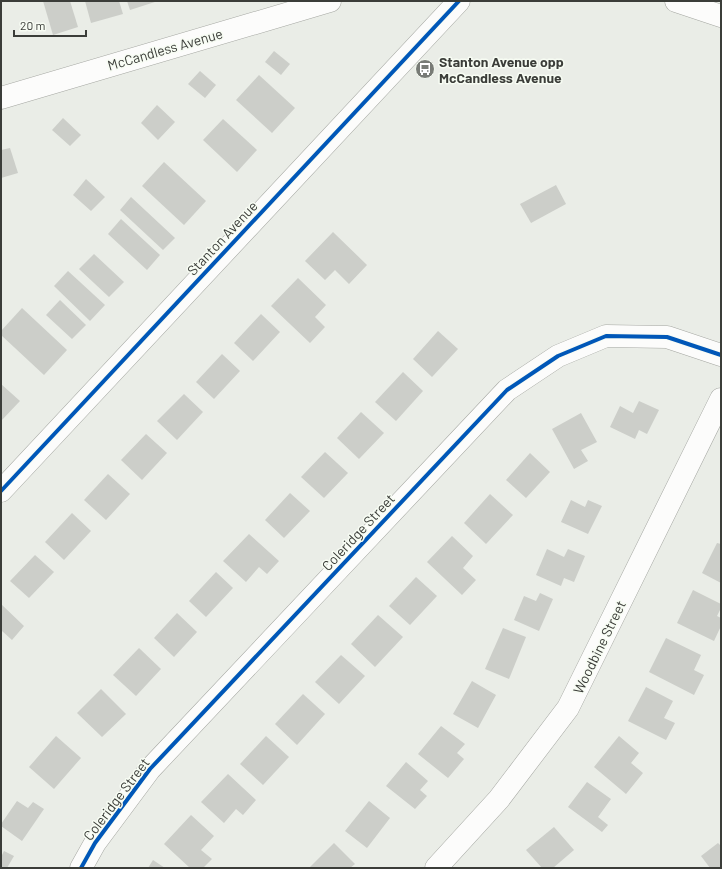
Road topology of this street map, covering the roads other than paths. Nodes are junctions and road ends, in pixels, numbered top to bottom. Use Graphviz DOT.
graph roads {
  1 [pos="330,1"];
  2 [pos="459,1"];
  3 [pos="676,1"];
  4 [pos="721,16"];
  5 [pos="1,98"];
  6 [pos="721,355"];
  7 [pos="721,399"];
  8 [pos="1,491"];
  9 [pos="81,868"];
  10 [pos="436,868"];
  1 -- 5 [label="street, McCandless Avenue"];
  2 -- 8 [label="street, Stanton Avenue"];
  3 -- 4 [label="street"];
  6 -- 9 [label="street, Coleridge Street"];
  7 -- 10 [label="street, Woodbine Street"];
}
